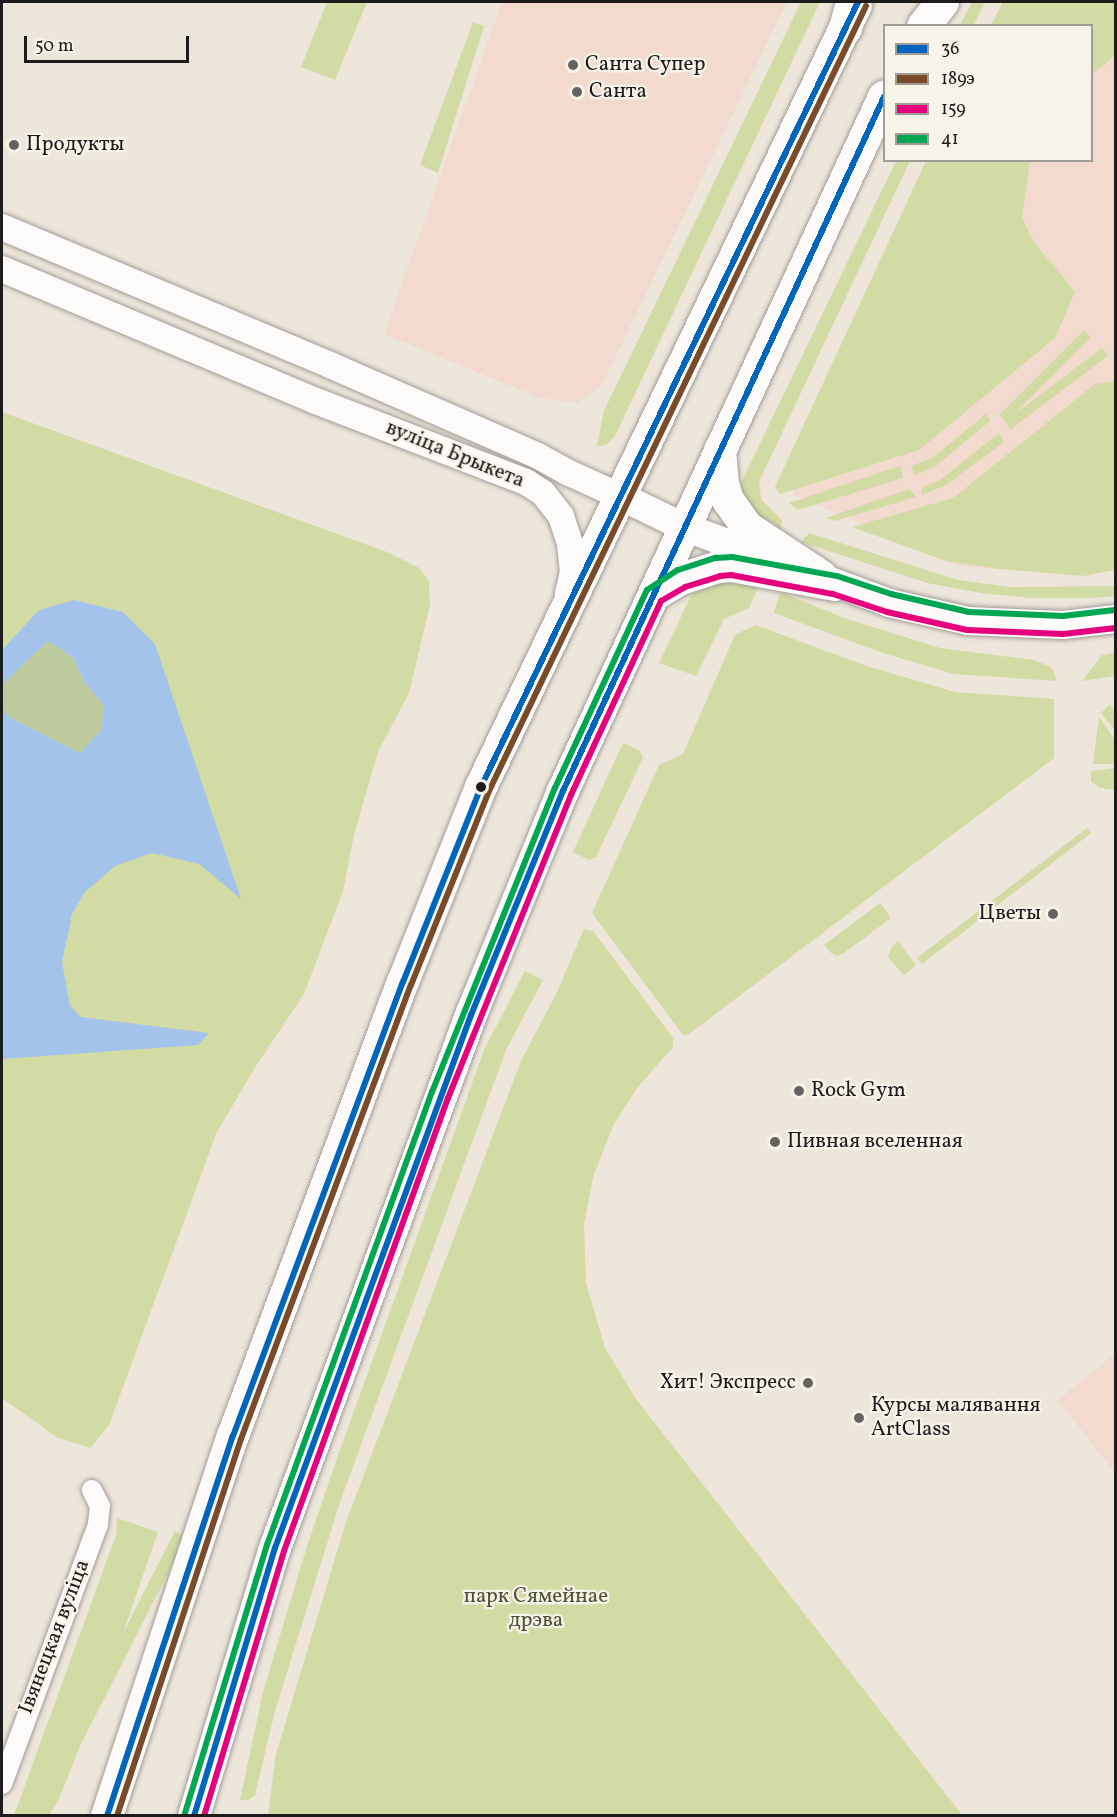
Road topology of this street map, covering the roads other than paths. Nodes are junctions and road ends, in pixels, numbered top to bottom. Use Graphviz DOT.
graph roads {
  1 [pos="927,2"];
  2 [pos="942,2"];
  3 [pos="851,10"];
  4 [pos="917,24"];
  5 [pos="925,24"];
  6 [pos="883,101"];
  7 [pos="10,231"];
  8 [pos="2,269"];
  9 [pos="330,365"];
  10 [pos="316,401"];
  11 [pos="720,450"];
  12 [pos="622,496"];
  13 [pos="684,527"];
  14 [pos="835,585"];
  15 [pos="654,595"];
  16 [pos="565,609"];
  17 [pos="1116,619"];
  18 [pos="92,1490"];
  19 [pos="2,1785"];
  20 [pos="107,1815"];
  21 [pos="194,1815"];
  1 -- 4 [label="main road"];
  2 -- 5 [label="highway"];
  3 -- 12 [label="main road"];
  6 -- 11 [label="main road"];
  7 -- 8 [label="street"];
  7 -- 9 [label="street, вуліца Брыкета"];
  8 -- 10 [label="street, вуліца Брыкета"];
  9 -- 10 [label="street"];
  9 -- 12 [label="street, вуліца Брыкета"];
  10 -- 16 [label="street, вуліца Брыкета"];
  11 -- 13 [label="main road"];
  11 -- 14 [label="main road"];
  12 -- 13 [label="main road"];
  12 -- 16 [label="main road"];
  13 -- 14 [label="main road"];
  13 -- 15 [label="main road"];
  14 -- 15 [label="main road"];
  14 -- 17 [label="main road"];
  15 -- 21 [label="main road"];
  16 -- 20 [label="main road"];
  18 -- 19 [label="street, Івянецкая вуліца"];
}
